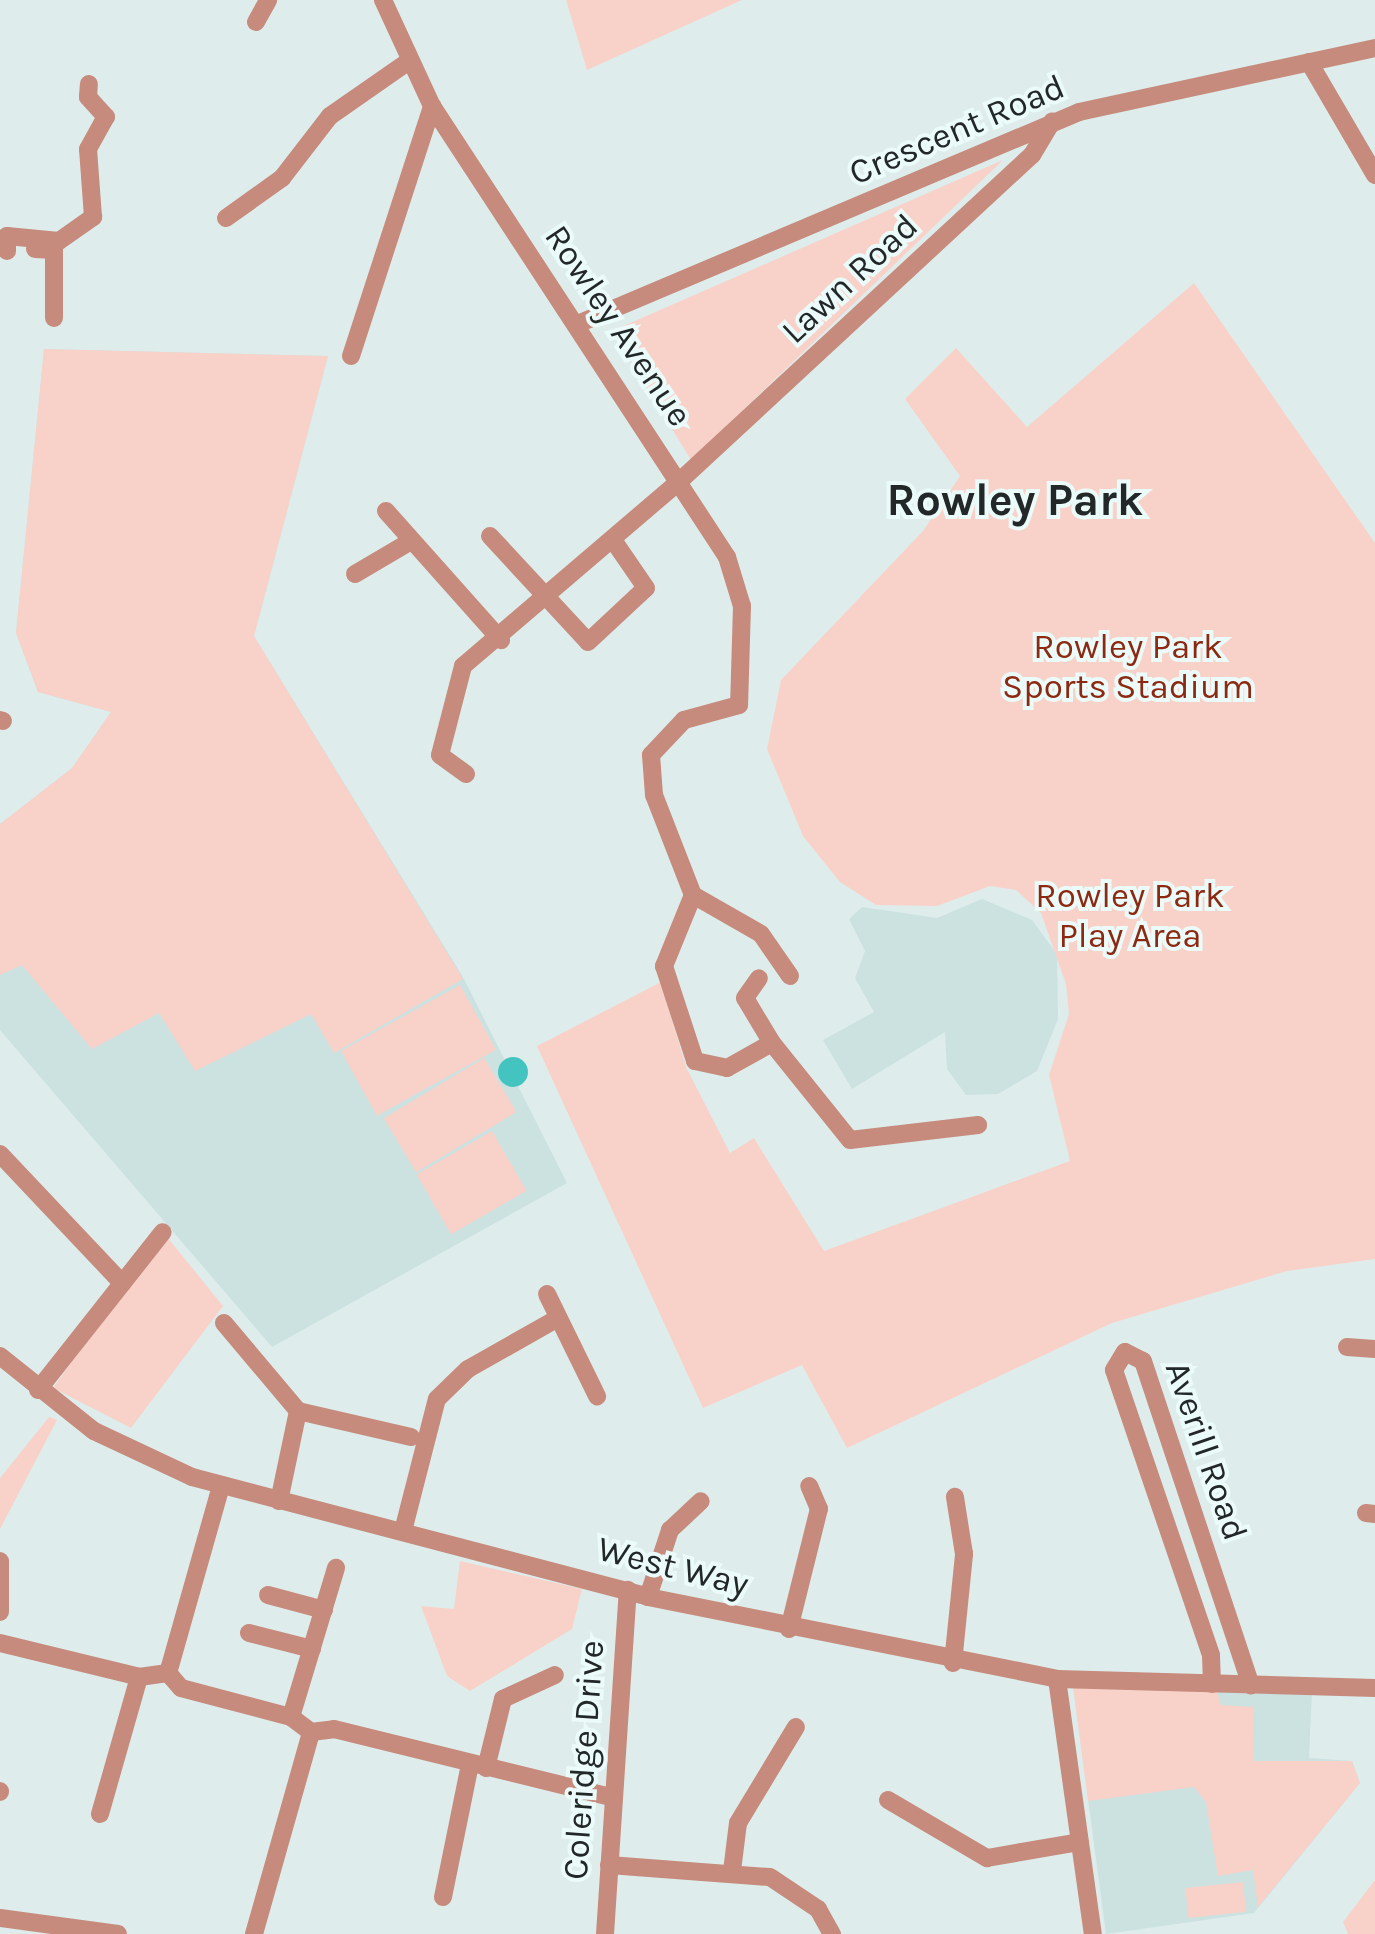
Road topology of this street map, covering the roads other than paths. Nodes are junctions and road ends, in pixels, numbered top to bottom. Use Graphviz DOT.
graph roads {
  1 [pos="268,0"];
  2 [pos="383,0"];
  3 [pos="256,22"];
  4 [pos="1375,48"];
  5 [pos="409,62"];
  6 [pos="1308,62"];
  7 [pos="89,84"];
  8 [pos="432,106"];
  9 [pos="1052,122"];
  10 [pos="1375,175"];
  11 [pos="226,218"];
  12 [pos="6,252"];
  13 [pos="54,318"];
  14 [pos="580,324"];
  15 [pos="351,356"];
  16 [pos="682,478"];
  17 [pos="386,511"];
  18 [pos="490,536"];
  19 [pos="412,540"];
  20 [pos="613,540"];
  21 [pos="356,574"];
  22 [pos="546,602"];
  23 [pos="501,640"];
  24 [pos="466,774"];
  25 [pos="693,895"];
  26 [pos="790,976"];
  27 [pos="759,978"];
  28 [pos="772,1043"];
  29 [pos="978,1125"];
  30 [pos="0,1154"];
  31 [pos="163,1232"];
  32 [pos="122,1283"];
  33 [pos="547,1294"];
  34 [pos="558,1318"];
  35 [pos="224,1323"];
  36 [pos="1347,1348"];
  37 [pos="1375,1349"];
  38 [pos="0,1356"];
  39 [pos="38,1390"];
  40 [pos="596,1396"];
  41 [pos="298,1411"];
  42 [pos="411,1436"];
  43 [pos="221,1486"];
  44 [pos="810,1486"];
  45 [pos="955,1496"];
  46 [pos="278,1501"];
  47 [pos="701,1501"];
  48 [pos="402,1531"];
  49 [pos="0,1560"];
  50 [pos="336,1568"];
  51 [pos="628,1590"];
  52 [pos="268,1595"];
  53 [pos="648,1596"];
  54 [pos="324,1610"];
  55 [pos="0,1612"];
  56 [pos="789,1629"];
  57 [pos="249,1633"];
  58 [pos="0,1644"];
  59 [pos="312,1649"];
  60 [pos="953,1663"];
  61 [pos="168,1664"];
  62 [pos="556,1675"];
  63 [pos="139,1677"];
  64 [pos="1056,1679"];
  65 [pos="1212,1684"];
  66 [pos="1251,1685"];
  67 [pos="1375,1688"];
  68 [pos="291,1717"];
  69 [pos="796,1727"];
  70 [pos="311,1732"];
  71 [pos="478,1766"];
  72 [pos="614,1798"];
  73 [pos="888,1800"];
  74 [pos="100,1814"];
  75 [pos="1080,1842"];
  76 [pos="609,1866"];
  77 [pos="732,1871"];
  78 [pos="443,1897"];
  79 [pos="7,1925"];
  80 [pos="118,1934"];
  81 [pos="254,1934"];
  82 [pos="605,1934"];
  83 [pos="832,1934"];
  84 [pos="1093,1934"];
  1 -- 3 [label="street"];
  2 -- 5 [label="street, Rowley Avenue"];
  4 -- 6 [label="street, Crescent Road"];
  5 -- 8 [label="street, Rowley Avenue"];
  5 -- 11 [label="street"];
  6 -- 9 [label="street, Crescent Road"];
  6 -- 10 [label="street"];
  7 -- 12 [label="street"];
  8 -- 14 [label="street, Rowley Avenue"];
  8 -- 15 [label="street"];
  9 -- 14 [label="street, Crescent Road"];
  9 -- 16 [label="street, Lawn Road"];
  12 -- 13 [label="street"];
  14 -- 16 [label="street, Rowley Avenue"];
  16 -- 20 [label="street, Lawn Road"];
  16 -- 25 [label="street, Rowley Avenue"];
  17 -- 19 [label="street"];
  18 -- 22 [label="street"];
  19 -- 21 [label="street"];
  19 -- 23 [label="street"];
  20 -- 22 [label="street, Lawn Road"];
  20 -- 22 [label="street"];
  22 -- 23 [label="street, Lawn Road"];
  23 -- 24 [label="street, Lawn Road"];
  25 -- 26 [label="street"];
  25 -- 28 [label="street"];
  27 -- 28 [label="street"];
  28 -- 29 [label="street"];
  30 -- 32 [label="street"];
  31 -- 32 [label="street"];
  32 -- 39 [label="street"];
  33 -- 34 [label="street"];
  34 -- 40 [label="street"];
  34 -- 48 [label="street"];
  35 -- 41 [label="street"];
  36 -- 37 [label="street"];
  38 -- 39 [label="street, West Way"];
  39 -- 43 [label="street, West Way"];
  41 -- 42 [label="street"];
  41 -- 46 [label="street"];
  43 -- 46 [label="street, West Way"];
  43 -- 61 [label="street"];
  44 -- 56 [label="street"];
  45 -- 60 [label="street"];
  46 -- 48 [label="street, West Way"];
  47 -- 53 [label="street"];
  48 -- 51 [label="street, West Way"];
  49 -- 55 [label="street"];
  50 -- 54 [label="street"];
  51 -- 53 [label="street, West Way"];
  51 -- 72 [label="street, Coleridge Drive"];
  52 -- 54 [label="street"];
  53 -- 56 [label="street, West Way"];
  54 -- 59 [label="street"];
  56 -- 60 [label="street, West Way"];
  57 -- 59 [label="street"];
  58 -- 63 [label="street"];
  59 -- 68 [label="street"];
  60 -- 64 [label="street, West Way"];
  61 -- 63 [label="street"];
  61 -- 68 [label="street"];
  62 -- 71 [label="street"];
  63 -- 74 [label="street"];
  64 -- 65 [label="street, West Way"];
  64 -- 75 [label="street"];
  65 -- 66 [label="street, West Way"];
  65 -- 66 [label="street, Averill Road"];
  66 -- 67 [label="street, West Way"];
  68 -- 70 [label="street"];
  69 -- 77 [label="street"];
  70 -- 71 [label="street"];
  70 -- 81 [label="street"];
  71 -- 72 [label="street"];
  71 -- 78 [label="street"];
  72 -- 76 [label="street, Coleridge Drive"];
  73 -- 75 [label="street"];
  75 -- 84 [label="street"];
  76 -- 77 [label="street"];
  76 -- 82 [label="street, Coleridge Drive"];
  77 -- 83 [label="street"];
  79 -- 80 [label="street"];
}
